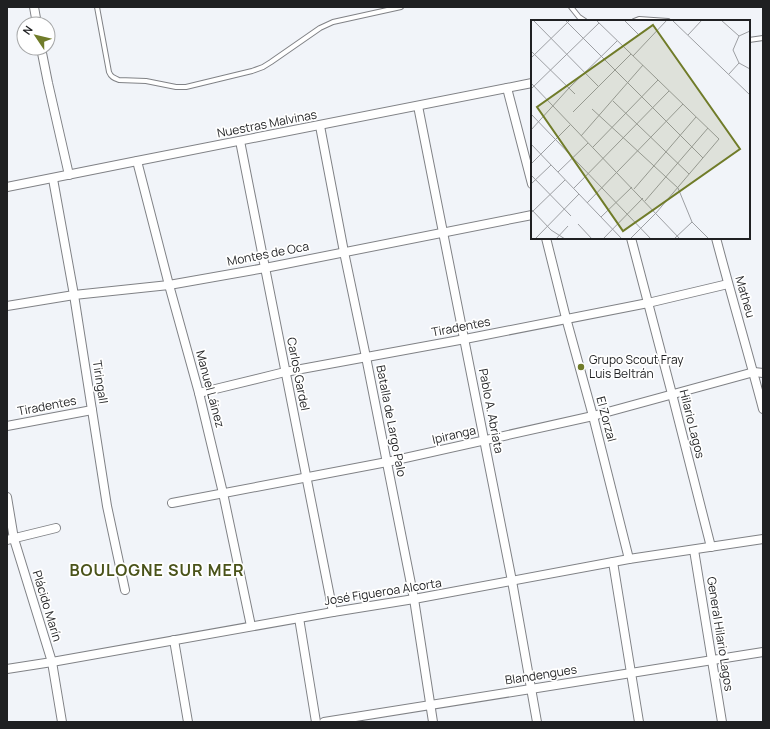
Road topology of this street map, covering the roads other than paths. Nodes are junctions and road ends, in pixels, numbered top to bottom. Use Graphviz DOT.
graph roads {
  1 [pos="97,7"];
  2 [pos="401,7"];
  3 [pos="572,7"];
  4 [pos="584,20"];
  5 [pos="763,38"];
  6 [pos="750,40"];
  7 [pos="43,56"];
  8 [pos="531,83"];
  9 [pos="507,88"];
  10 [pos="418,106"];
  11 [pos="320,126"];
  12 [pos="240,141"];
  13 [pos="137,161"];
  14 [pos="69,175"];
  15 [pos="53,179"];
  16 [pos="531,180"];
  17 [pos="7,187"];
  18 [pos="531,215"];
  19 [pos="444,233"];
  20 [pos="546,239"];
  21 [pos="630,239"];
  22 [pos="716,239"];
  23 [pos="344,252"];
  24 [pos="265,268"];
  25 [pos="728,284"];
  26 [pos="169,285"];
  27 [pos="74,295"];
  28 [pos="648,303"];
  29 [pos="7,306"];
  30 [pos="566,318"];
  31 [pos="464,339"];
  32 [pos="366,357"];
  33 [pos="285,372"];
  34 [pos="754,372"];
  35 [pos="763,373"];
  36 [pos="199,393"];
  37 [pos="672,394"];
  38 [pos="763,409"];
  39 [pos="92,410"];
  40 [pos="593,416"];
  41 [pos="7,426"];
  42 [pos="485,440"];
  43 [pos="387,462"];
  44 [pos="306,478"];
  45 [pos="223,493"];
  46 [pos="7,498"];
  47 [pos="172,503"];
  48 [pos="56,528"];
  49 [pos="763,539"];
  50 [pos="11,540"];
  51 [pos="711,547"];
  52 [pos="694,550"];
  53 [pos="629,559"];
  54 [pos="612,562"];
  55 [pos="512,581"];
  56 [pos="126,590"];
  57 [pos="414,599"];
  58 [pos="333,612"];
  59 [pos="299,618"];
  60 [pos="251,626"];
  61 [pos="174,640"];
  62 [pos="763,652"];
  63 [pos="711,660"];
  64 [pos="52,662"];
  65 [pos="7,669"];
  66 [pos="631,672"];
  67 [pos="531,688"];
  68 [pos="430,705"];
  69 [pos="62,722"];
  70 [pos="188,722"];
  71 [pos="316,722"];
  72 [pos="324,722"];
  73 [pos="433,722"];
  74 [pos="537,722"];
  75 [pos="639,722"];
  76 [pos="722,722"];
  1 -- 2 [label="lane"];
  3 -- 4 [label="lane"];
  5 -- 6 [label="lane"];
  7 -- 14 [label="street"];
  8 -- 9 [label="street, Nuestras Malvinas"];
  9 -- 10 [label="street, Nuestras Malvinas"];
  9 -- 16 [label="street"];
  10 -- 11 [label="street, Nuestras Malvinas"];
  10 -- 19 [label="street, Pablo A. Abriata"];
  11 -- 12 [label="street, Nuestras Malvinas"];
  11 -- 23 [label="street, Batalla de Largo Palo"];
  12 -- 13 [label="street, Nuestras Malvinas"];
  12 -- 24 [label="street, Carlos Gardel"];
  13 -- 14 [label="street, Nuestras Malvinas"];
  13 -- 26 [label="street, Manuel Láinez"];
  14 -- 15 [label="street, Nuestras Malvinas"];
  15 -- 17 [label="street, Nuestras Malvinas"];
  15 -- 27 [label="street, Tiringall"];
  18 -- 19 [label="street, Montes de Oca"];
  19 -- 23 [label="street, Montes de Oca"];
  19 -- 31 [label="street, Pablo A. Abriata"];
  20 -- 30 [label="street, El Zorzal"];
  21 -- 28 [label="street, Hilario Lagos"];
  22 -- 25 [label="street, Matheu"];
  23 -- 24 [label="street, Montes de Oca"];
  23 -- 32 [label="street, Batalla de Largo Palo"];
  24 -- 26 [label="street, Montes de Oca"];
  24 -- 33 [label="street, Carlos Gardel"];
  25 -- 28 [label="street, Tiradentes"];
  25 -- 34 [label="street, Matheu"];
  26 -- 27 [label="street, Montes de Oca"];
  26 -- 36 [label="street, Manuel Láinez"];
  27 -- 29 [label="street, Montes de Oca"];
  27 -- 39 [label="street, Tiringall"];
  28 -- 30 [label="street, Tiradentes"];
  28 -- 37 [label="street, Hilario Lagos"];
  30 -- 31 [label="street, Tiradentes"];
  30 -- 40 [label="street, El Zorzal"];
  31 -- 32 [label="street, Tiradentes"];
  31 -- 42 [label="street, Pablo A. Abriata"];
  32 -- 33 [label="street, Tiradentes"];
  32 -- 43 [label="street, Batalla de Largo Palo"];
  33 -- 36 [label="street, Tiradentes"];
  33 -- 44 [label="street, Carlos Gardel"];
  34 -- 35 [label="street, Ipiranga"];
  34 -- 37 [label="street, Ipiranga"];
  34 -- 38 [label="street, Matheu"];
  36 -- 45 [label="street, Manuel Láinez"];
  37 -- 40 [label="street, Ipiranga"];
  37 -- 51 [label="street, Hilario Lagos"];
  39 -- 41 [label="street, Tiradentes"];
  39 -- 56 [label="street, Tiringall"];
  40 -- 42 [label="street, Ipiranga"];
  40 -- 53 [label="street, El Zorzal"];
  42 -- 43 [label="street, Ipiranga"];
  42 -- 55 [label="street, Pablo A. Abriata"];
  43 -- 44 [label="street, Ipiranga"];
  43 -- 57 [label="street, Batalla de Largo Palo"];
  44 -- 45 [label="street, Ipiranga"];
  44 -- 58 [label="street, Carlos Gardel"];
  45 -- 47 [label="street, Ipiranga"];
  45 -- 60 [label="street, Manuel Láinez"];
  46 -- 50 [label="street, Plácido Marín"];
  48 -- 50 [label="street"];
  49 -- 51 [label="street, José Figueroa Alcorta"];
  50 -- 64 [label="street, Plácido Marín"];
  51 -- 52 [label="street, José Figueroa Alcorta"];
  52 -- 53 [label="street, José Figueroa Alcorta"];
  52 -- 63 [label="street, General Hilario Lagos"];
  53 -- 54 [label="street, José Figueroa Alcorta"];
  54 -- 55 [label="street, José Figueroa Alcorta"];
  54 -- 66 [label="street"];
  55 -- 57 [label="street, José Figueroa Alcorta"];
  55 -- 67 [label="street, Pablo A. Abriata"];
  57 -- 58 [label="street, José Figueroa Alcorta"];
  57 -- 68 [label="street, Batalla de Largo Palo"];
  58 -- 59 [label="street, José Figueroa Alcorta"];
  59 -- 60 [label="street, José Figueroa Alcorta"];
  59 -- 71 [label="street"];
  60 -- 61 [label="street, José Figueroa Alcorta"];
  61 -- 64 [label="street, José Figueroa Alcorta"];
  61 -- 70 [label="street"];
  62 -- 63 [label="street, Blandengues"];
  63 -- 66 [label="street, Blandengues"];
  63 -- 76 [label="street, General Hilario Lagos"];
  64 -- 65 [label="street, José Figueroa Alcorta"];
  64 -- 69 [label="street, Plácido Marín"];
  66 -- 67 [label="street, Blandengues"];
  66 -- 75 [label="street"];
  67 -- 68 [label="street, Blandengues"];
  67 -- 74 [label="street, Pablo A. Abriata"];
  68 -- 72 [label="street, Blandengues"];
  68 -- 73 [label="street, Batalla de Largo Palo"];
}
